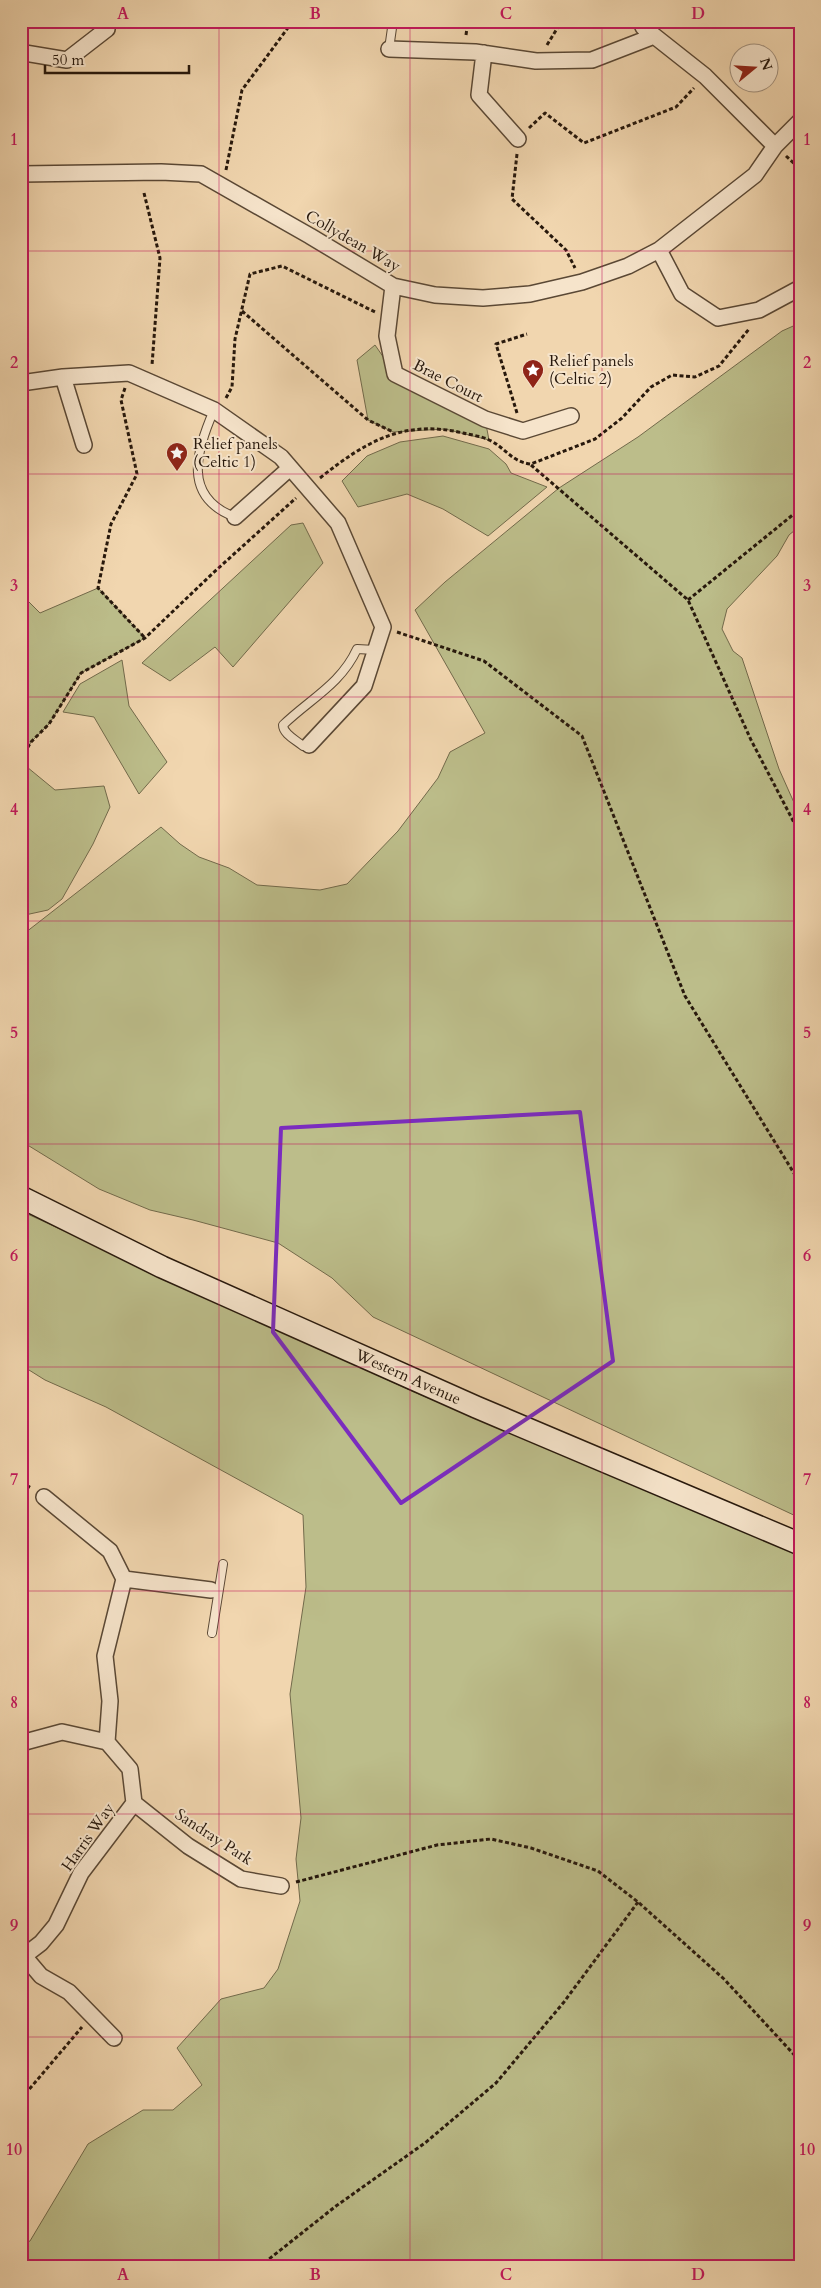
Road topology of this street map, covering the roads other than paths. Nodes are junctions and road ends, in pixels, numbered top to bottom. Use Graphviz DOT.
graph roads {
  1 [pos="106,21"];
  2 [pos="393,21"];
  3 [pos="641,21"];
  4 [pos="654,36"];
  5 [pos="21,49"];
  6 [pos="389,49"];
  7 [pos="484,53"];
  8 [pos="800,122"];
  9 [pos="518,139"];
  10 [pos="775,146"];
  11 [pos="21,174"];
  12 [pos="659,250"];
  13 [pos="393,286"];
  14 [pos="800,288"];
  15 [pos="63,377"];
  16 [pos="21,383"];
  17 [pos="217,412"];
  18 [pos="570,416"];
  19 [pos="84,445"];
  20 [pos="290,468"];
  21 [pos="235,517"];
  22 [pos="375,650"];
  23 [pos="309,745"];
  24 [pos="21,1197"];
  25 [pos="44,1496"];
  26 [pos="800,1544"];
  27 [pos="223,1564"];
  28 [pos="124,1579"];
  29 [pos="214,1590"];
  30 [pos="212,1633"];
  31 [pos="21,1741"];
  32 [pos="107,1742"];
  33 [pos="134,1803"];
  34 [pos="281,1886"];
  35 [pos="23,1956"];
  36 [pos="114,2038"];
  1 -- 5 [label="street"];
  2 -- 6 [label="lane"];
  3 -- 4 [label="street"];
  4 -- 7 [label="street"];
  4 -- 10 [label="street"];
  6 -- 7 [label="street"];
  7 -- 9 [label="street"];
  8 -- 10 [label="street, Collydean Way"];
  10 -- 12 [label="street, Collydean Way"];
  11 -- 13 [label="street, Collydean Way"];
  12 -- 13 [label="street, Collydean Way"];
  12 -- 14 [label="street"];
  13 -- 18 [label="street, Brae Court"];
  15 -- 16 [label="street"];
  15 -- 17 [label="street"];
  15 -- 19 [label="street"];
  17 -- 20 [label="street"];
  17 -- 21 [label="lane"];
  20 -- 21 [label="street"];
  20 -- 22 [label="street"];
  22 -- 23 [label="street"];
  22 -- 23 [label="lane"];
  24 -- 26 [label="main road, Western Avenue"];
  25 -- 28 [label="street"];
  27 -- 29 [label="lane"];
  28 -- 29 [label="street"];
  28 -- 32 [label="street"];
  29 -- 30 [label="lane"];
  31 -- 32 [label="street"];
  32 -- 33 [label="street, Harris Way"];
  33 -- 34 [label="street, Sandray Park"];
  33 -- 35 [label="street, Harris Way"];
  35 -- 36 [label="street"];
}
